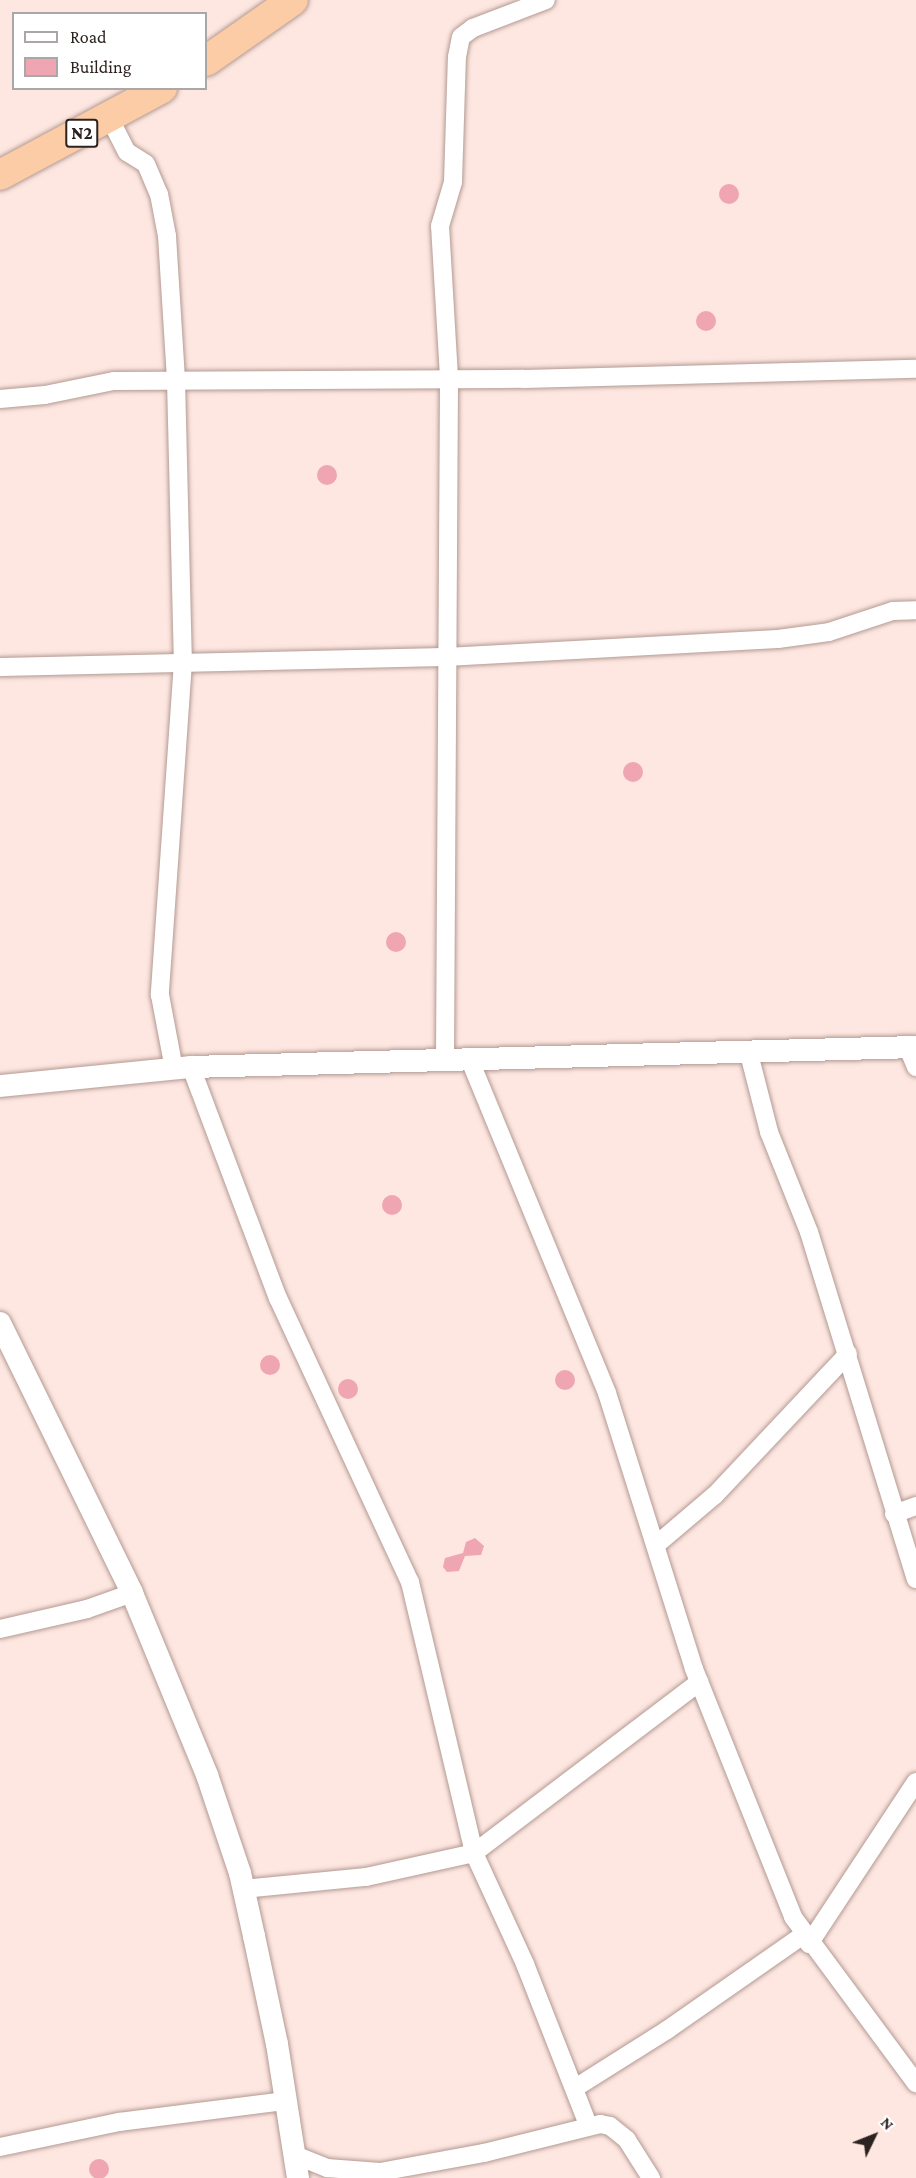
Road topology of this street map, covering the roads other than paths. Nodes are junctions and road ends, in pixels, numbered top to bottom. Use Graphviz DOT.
graph roads {
  1 [pos="292,0"];
  2 [pos="546,0"];
  3 [pos="207,60"];
  4 [pos="159,90"];
  5 [pos="110,118"];
  6 [pos="0,175"];
  7 [pos="916,369"];
  8 [pos="449,377"];
  9 [pos="176,380"];
  10 [pos="0,399"];
  11 [pos="916,610"];
  12 [pos="446,657"];
  13 [pos="183,662"];
  14 [pos="0,667"];
  15 [pos="748,1050"];
  16 [pos="914,1054"];
  17 [pos="446,1058"];
  18 [pos="469,1058"];
  19 [pos="182,1068"];
  20 [pos="0,1086"];
  21 [pos="1,1331"];
  22 [pos="848,1354"];
  23 [pos="916,1506"];
  24 [pos="894,1514"];
  25 [pos="656,1545"];
  26 [pos="916,1579"];
  27 [pos="132,1593"];
  28 [pos="0,1629"];
  29 [pos="699,1682"];
  30 [pos="916,1782"];
  31 [pos="474,1853"];
  32 [pos="243,1889"];
  33 [pos="806,1940"];
  34 [pos="916,2083"];
  35 [pos="574,2088"];
  36 [pos="286,2101"];
  37 [pos="588,2125"];
  38 [pos="0,2147"];
  39 [pos="295,2155"];
  40 [pos="331,2173"];
  41 [pos="298,2178"];
  42 [pos="651,2178"];
  1 -- 3 [label="highway"];
  2 -- 8 [label="street"];
  4 -- 5 [label="highway, N2"];
  5 -- 6 [label="highway, N2"];
  5 -- 9 [label="street"];
  7 -- 8 [label="street"];
  8 -- 9 [label="street"];
  8 -- 12 [label="street"];
  9 -- 10 [label="street"];
  9 -- 13 [label="street"];
  11 -- 12 [label="street"];
  12 -- 13 [label="street"];
  12 -- 17 [label="street"];
  13 -- 14 [label="street"];
  13 -- 19 [label="street"];
  15 -- 16 [label="street"];
  15 -- 18 [label="street"];
  15 -- 22 [label="street"];
  17 -- 18 [label="street"];
  17 -- 19 [label="street"];
  18 -- 25 [label="street"];
  19 -- 20 [label="street"];
  19 -- 31 [label="street"];
  21 -- 27 [label="street"];
  22 -- 24 [label="street"];
  22 -- 25 [label="street"];
  23 -- 24 [label="street"];
  24 -- 26 [label="street"];
  25 -- 29 [label="street"];
  27 -- 28 [label="street"];
  27 -- 32 [label="street"];
  29 -- 31 [label="street"];
  29 -- 33 [label="street"];
  30 -- 33 [label="street"];
  31 -- 32 [label="street"];
  31 -- 35 [label="street"];
  32 -- 36 [label="street"];
  33 -- 34 [label="street"];
  33 -- 35 [label="street"];
  35 -- 37 [label="street"];
  36 -- 38 [label="street"];
  36 -- 39 [label="street"];
  37 -- 40 [label="street"];
  37 -- 42 [label="street"];
  39 -- 40 [label="street"];
  39 -- 41 [label="street"];
}
